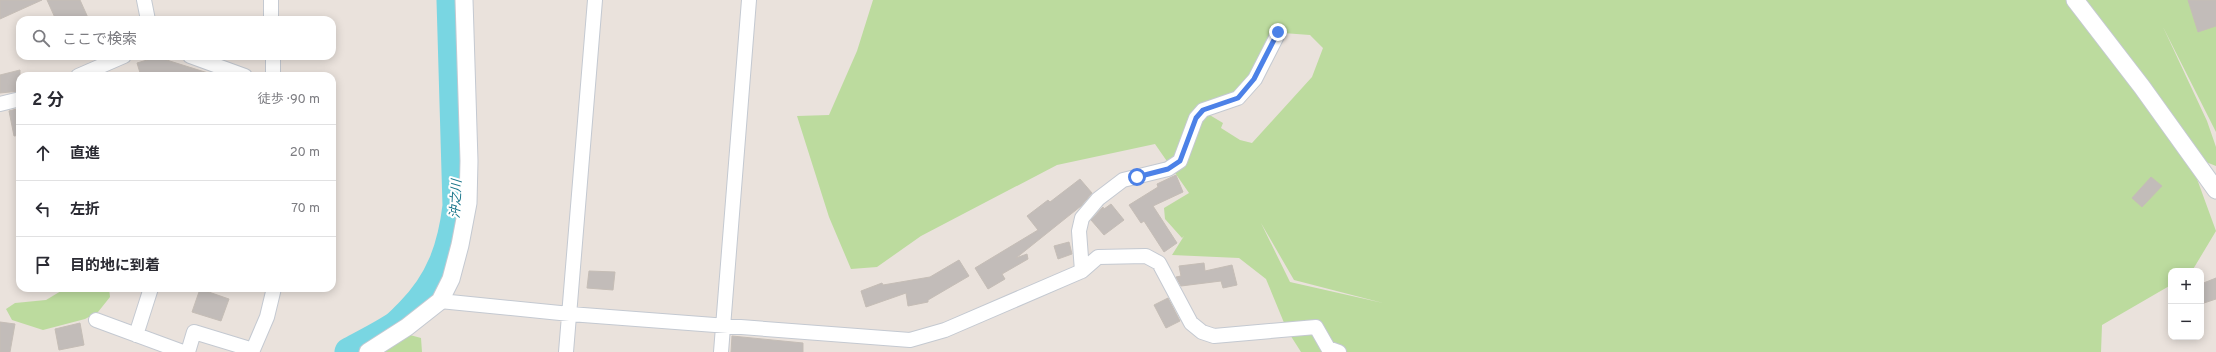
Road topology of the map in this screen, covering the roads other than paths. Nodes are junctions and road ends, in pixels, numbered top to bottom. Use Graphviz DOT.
graph roads {
  1 [pos="144,0"];
  2 [pos="271,0"];
  3 [pos="464,0"];
  4 [pos="595,0"];
  5 [pos="749,0"];
  6 [pos="2074,0"];
  7 [pos="147,16"];
  8 [pos="271,16"];
  9 [pos="1278,32"];
  10 [pos="115,60"];
  11 [pos="201,60"];
  12 [pos="273,60"];
  13 [pos="87,72"];
  14 [pos="234,72"];
  15 [pos="273,72"];
  16 [pos="16,100"];
  17 [pos="0,104"];
  18 [pos="2216,190"];
  19 [pos="1082,271"];
  20 [pos="150,292"];
  21 [pos="273,292"];
  22 [pos="440,301"];
  23 [pos="570,314"];
  24 [pos="96,320"];
  25 [pos="723,326"];
  26 [pos="136,335"];
  27 [pos="253,351"];
  28 [pos="183,352"];
  29 [pos="188,352"];
  30 [pos="368,352"];
  31 [pos="566,352"];
  32 [pos="721,352"];
  33 [pos="1339,352"];
  1 -- 7 [label="street"];
  2 -- 8 [label="street"];
  3 -- 22 [label="street"];
  4 -- 23 [label="street"];
  5 -- 25 [label="street"];
  6 -- 18 [label="street"];
  9 -- 19 [label="street"];
  10 -- 13 [label="street"];
  11 -- 14 [label="street"];
  12 -- 15 [label="street"];
  16 -- 17 [label="street"];
  19 -- 25 [label="street"];
  19 -- 33 [label="street"];
  20 -- 26 [label="street"];
  21 -- 27 [label="street"];
  22 -- 23 [label="street"];
  22 -- 30 [label="street"];
  23 -- 25 [label="street"];
  23 -- 31 [label="street"];
  24 -- 26 [label="street"];
  25 -- 32 [label="street"];
  26 -- 28 [label="street"];
  27 -- 29 [label="street"];
}
